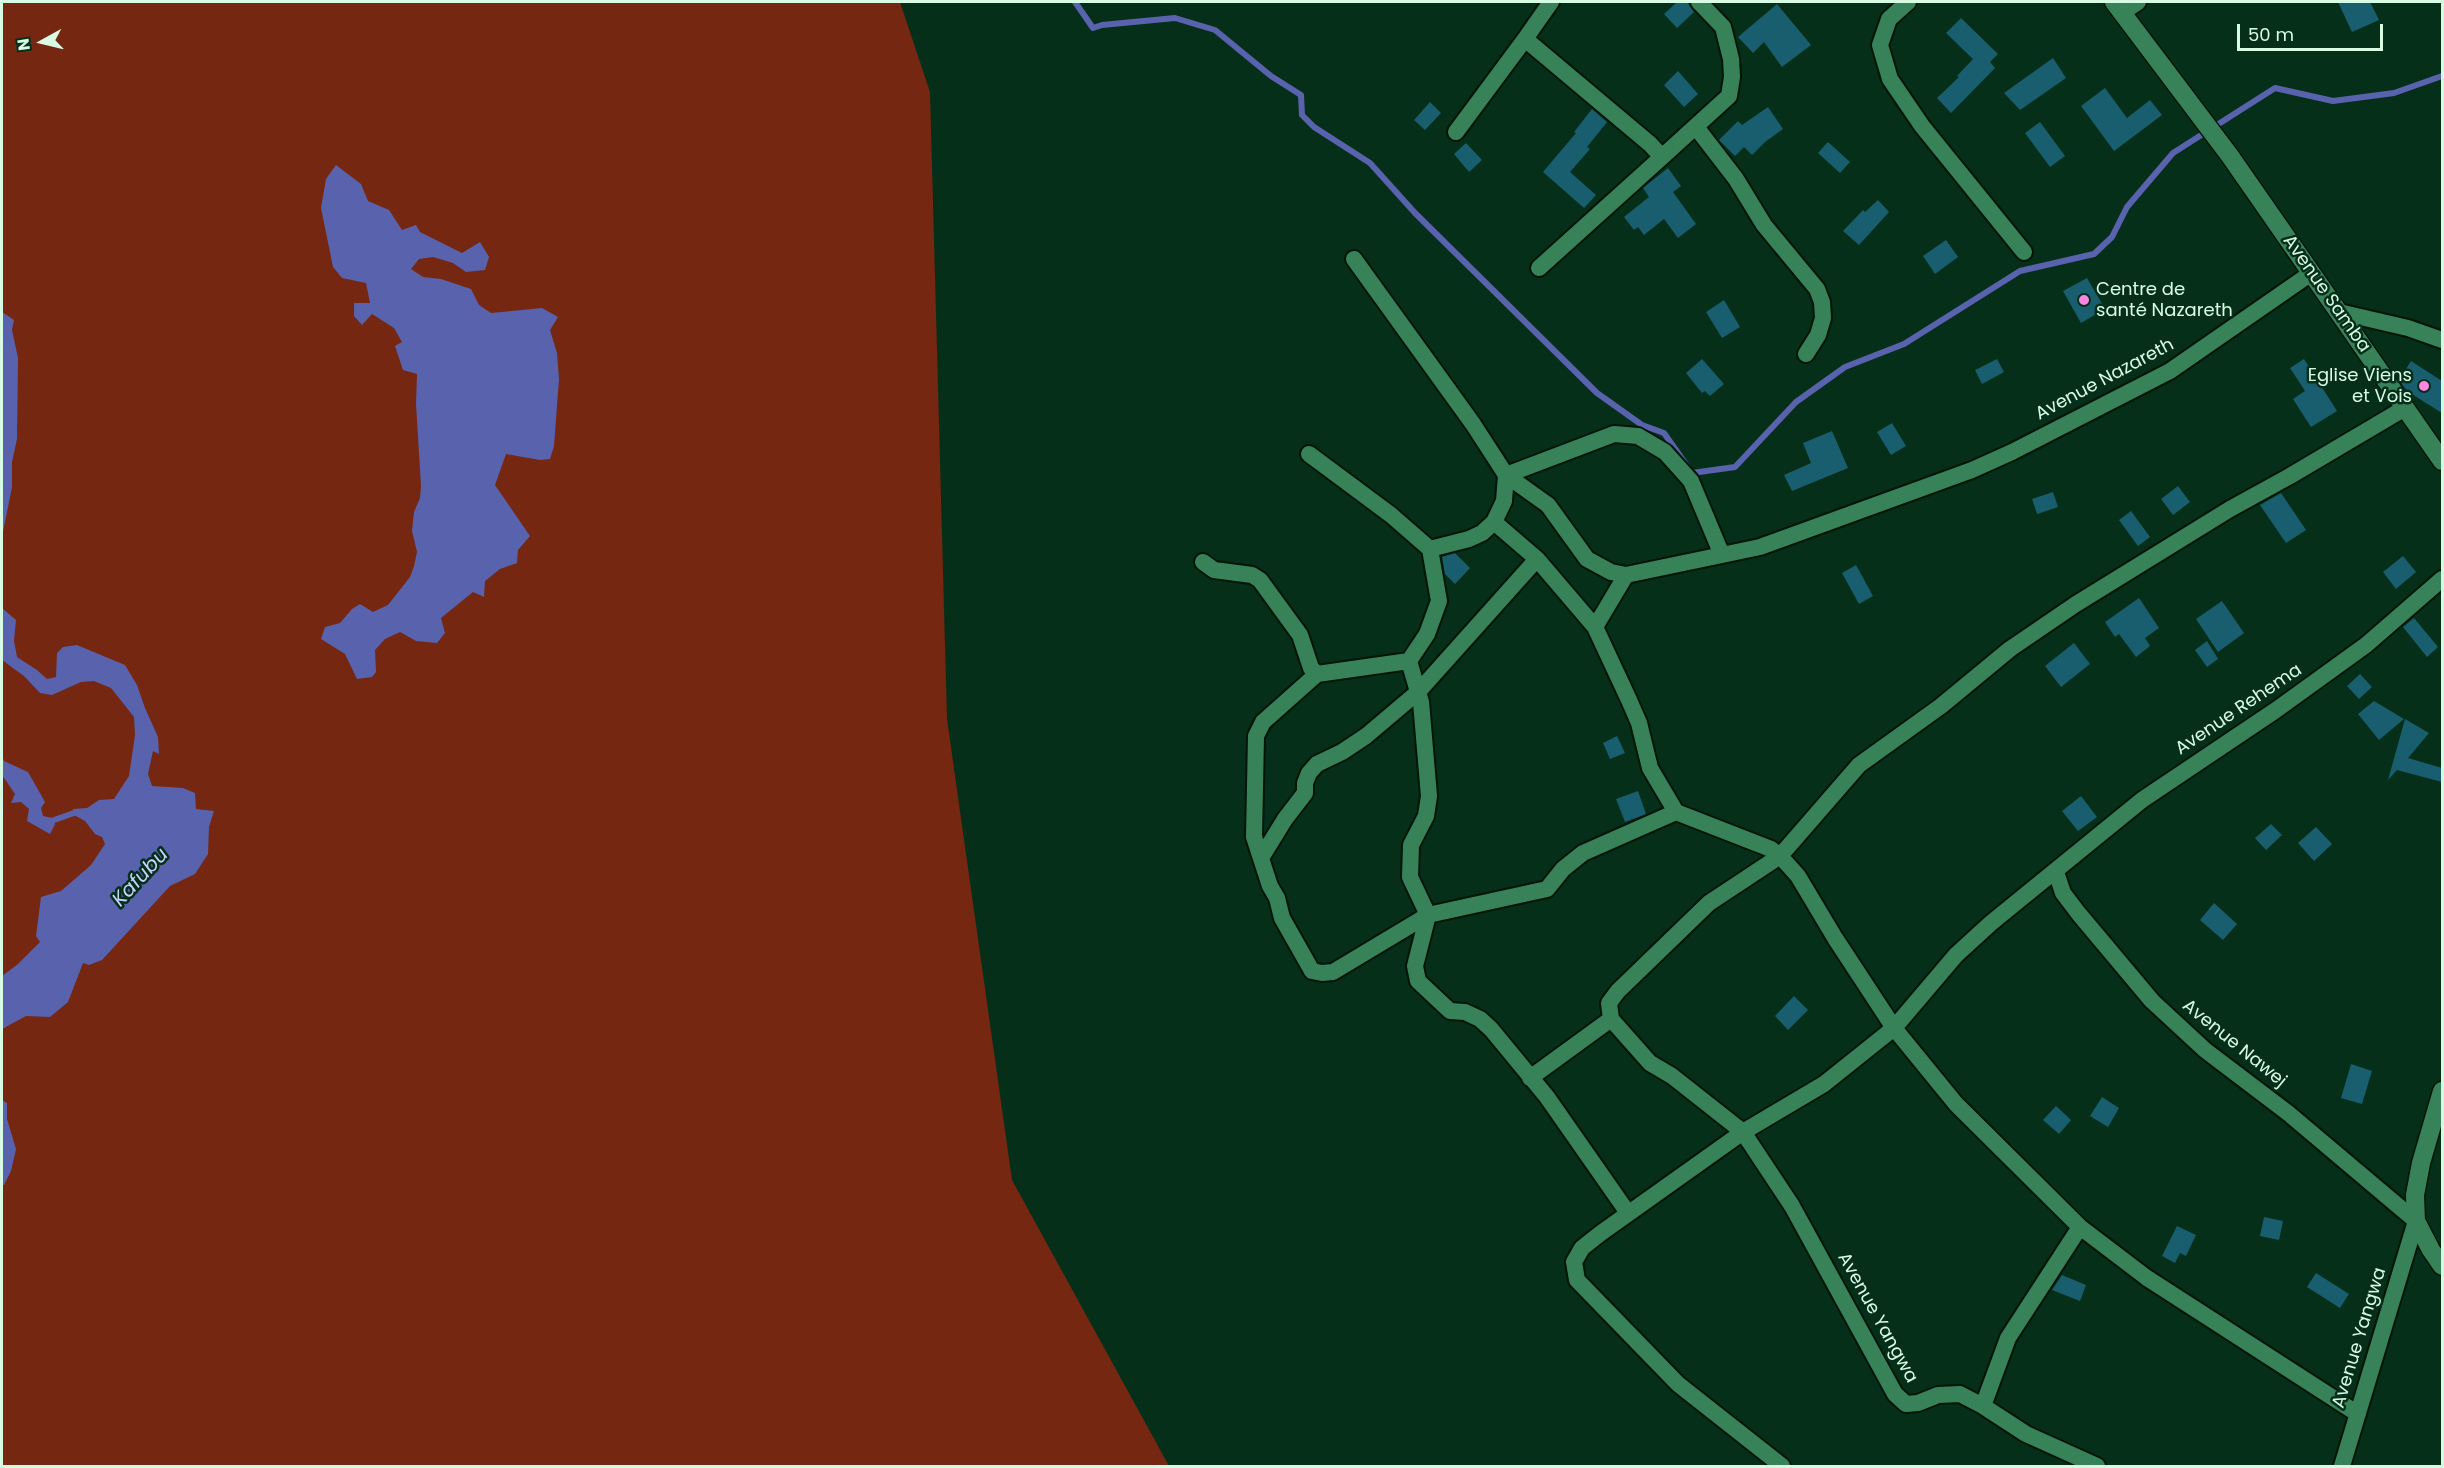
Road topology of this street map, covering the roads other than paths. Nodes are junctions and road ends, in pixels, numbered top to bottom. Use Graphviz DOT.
graph roads {
  1 [pos="1549,2"];
  2 [pos="1699,2"];
  3 [pos="1908,2"];
  4 [pos="2125,5"];
  5 [pos="1525,39"];
  6 [pos="1695,127"];
  7 [pos="1456,132"];
  8 [pos="1662,157"];
  9 [pos="2024,252"];
  10 [pos="1354,259"];
  11 [pos="1539,268"];
  12 [pos="2310,274"];
  13 [pos="2339,312"];
  14 [pos="2442,340"];
  15 [pos="1806,354"];
  16 [pos="2405,408"];
  17 [pos="1309,454"];
  18 [pos="2442,461"];
  19 [pos="1506,475"];
  20 [pos="1494,522"];
  21 [pos="1430,549"];
  22 [pos="1722,555"];
  23 [pos="1537,559"];
  24 [pos="1203,562"];
  25 [pos="1626,575"];
  26 [pos="2442,579"];
  27 [pos="1595,627"];
  28 [pos="1409,661"];
  29 [pos="1317,674"];
  30 [pos="1418,692"];
  31 [pos="1676,812"];
  32 [pos="1779,856"];
  33 [pos="1260,858"];
  34 [pos="2056,872"];
  35 [pos="1428,915"];
  36 [pos="1611,1018"];
  37 [pos="1894,1028"];
  38 [pos="1530,1078"];
  39 [pos="2442,1091"];
  40 [pos="1743,1132"];
  41 [pos="1628,1213"];
  42 [pos="2416,1221"];
  43 [pos="2080,1227"];
  44 [pos="2442,1266"];
  45 [pos="1983,1406"];
  46 [pos="2358,1414"];
  47 [pos="1782,1467"];
  48 [pos="2097,1467"];
  49 [pos="2342,1467"];
  1 -- 5 [label="street"];
  2 -- 6 [label="street"];
  3 -- 9 [label="street"];
  4 -- 12 [label="street, Avenue Samba"];
  5 -- 7 [label="street"];
  5 -- 8 [label="street"];
  6 -- 8 [label="street"];
  6 -- 15 [label="street"];
  8 -- 11 [label="street"];
  10 -- 19 [label="street"];
  12 -- 13 [label="street, Avenue Samba"];
  12 -- 22 [label="street, Avenue Nazareth"];
  13 -- 14 [label="street"];
  13 -- 16 [label="street, Avenue Samba"];
  16 -- 18 [label="street, Avenue Samba"];
  16 -- 32 [label="street"];
  17 -- 21 [label="street"];
  19 -- 20 [label="street"];
  19 -- 22 [label="street"];
  19 -- 25 [label="street"];
  20 -- 21 [label="street"];
  20 -- 23 [label="street"];
  21 -- 28 [label="street"];
  22 -- 25 [label="street, Avenue Nazareth"];
  23 -- 27 [label="street"];
  23 -- 30 [label="street"];
  24 -- 29 [label="street"];
  25 -- 27 [label="street"];
  26 -- 34 [label="street, Avenue Rehema"];
  27 -- 31 [label="street"];
  28 -- 29 [label="street"];
  28 -- 30 [label="street"];
  29 -- 33 [label="street"];
  30 -- 33 [label="street"];
  30 -- 35 [label="street"];
  31 -- 32 [label="street"];
  31 -- 35 [label="street"];
  32 -- 36 [label="street"];
  32 -- 37 [label="street"];
  33 -- 35 [label="street"];
  34 -- 37 [label="street, Avenue Rehema"];
  34 -- 42 [label="street, Avenue Nawej"];
  35 -- 38 [label="street"];
  36 -- 38 [label="street"];
  36 -- 40 [label="street"];
  37 -- 40 [label="street, Avenue Rehema"];
  37 -- 43 [label="street"];
  38 -- 41 [label="street"];
  39 -- 42 [label="street"];
  40 -- 41 [label="street, Avenue Rehema"];
  40 -- 45 [label="street, Avenue Yangwa"];
  41 -- 47 [label="street, Avenue Rehema"];
  42 -- 44 [label="street"];
  42 -- 46 [label="street, Avenue Yangwa"];
  43 -- 45 [label="street"];
  43 -- 46 [label="street"];
  45 -- 48 [label="street, Avenue Yangwa"];
  46 -- 49 [label="street, Avenue Yangwa"];
}
